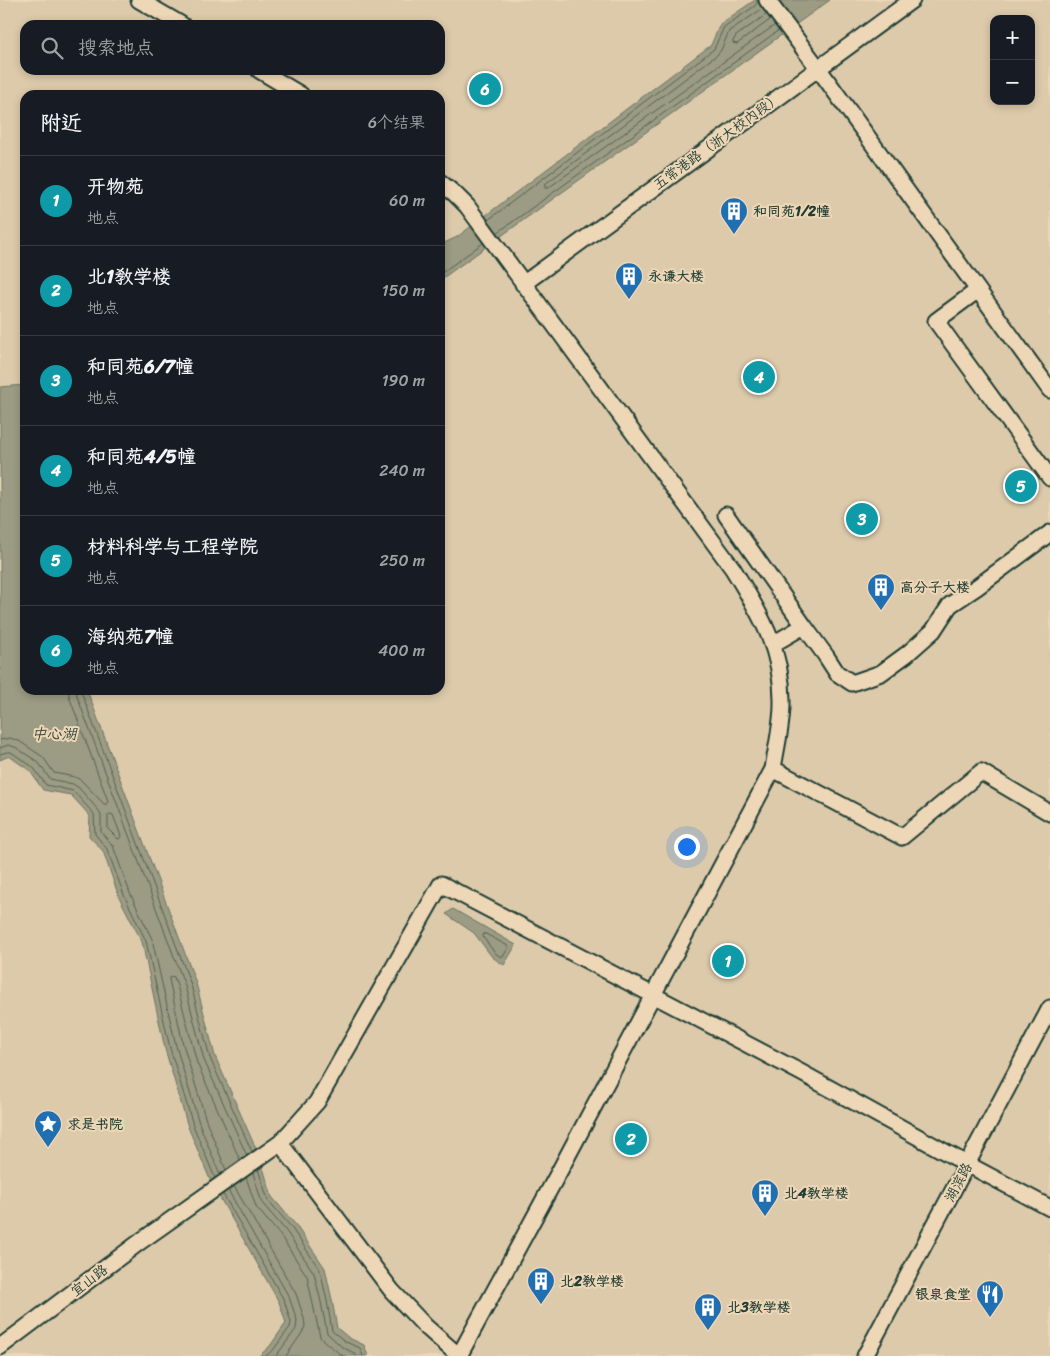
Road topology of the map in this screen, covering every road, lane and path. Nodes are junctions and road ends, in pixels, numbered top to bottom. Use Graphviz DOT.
graph roads {
  1 [pos="139,0"];
  2 [pos="767,0"];
  3 [pos="912,0"];
  4 [pos="173,20"];
  5 [pos="818,68"];
  6 [pos="267,75"];
  7 [pos="293,90"];
  8 [pos="445,186"];
  9 [pos="523,284"];
  10 [pos="978,290"];
  11 [pos="1050,390"];
  12 [pos="1050,478"];
  13 [pos="726,516"];
  14 [pos="1050,533"];
  15 [pos="804,626"];
  16 [pos="773,644"];
  17 [pos="773,769"];
  18 [pos="1050,812"];
  19 [pos="653,994"];
  20 [pos="1050,1008"];
  21 [pos="276,1146"];
  22 [pos="967,1164"];
  23 [pos="1050,1208"];
  24 [pos="0,1347"];
  25 [pos="459,1356"];
  26 [pos="865,1356"];
  1 -- 4 [label="street"];
  2 -- 5 [label="street"];
  3 -- 5 [label="street, 五常港路（浙大校内段）"];
  5 -- 9 [label="street, 五常港路（浙大校内段）"];
  5 -- 10 [label="street"];
  6 -- 7 [label="street"];
  8 -- 9 [label="street"];
  9 -- 16 [label="street"];
  10 -- 11 [label="street"];
  10 -- 12 [label="street"];
  13 -- 15 [label="street"];
  14 -- 15 [label="street"];
  15 -- 16 [label="street"];
  16 -- 17 [label="street"];
  17 -- 18 [label="street"];
  17 -- 19 [label="street"];
  19 -- 21 [label="street, 宜山路"];
  19 -- 22 [label="street"];
  19 -- 25 [label="street"];
  20 -- 22 [label="street, 湖滨路"];
  21 -- 24 [label="street, 宜山路"];
  21 -- 25 [label="street"];
  22 -- 23 [label="street"];
  22 -- 26 [label="street, 湖滨路"];
}
